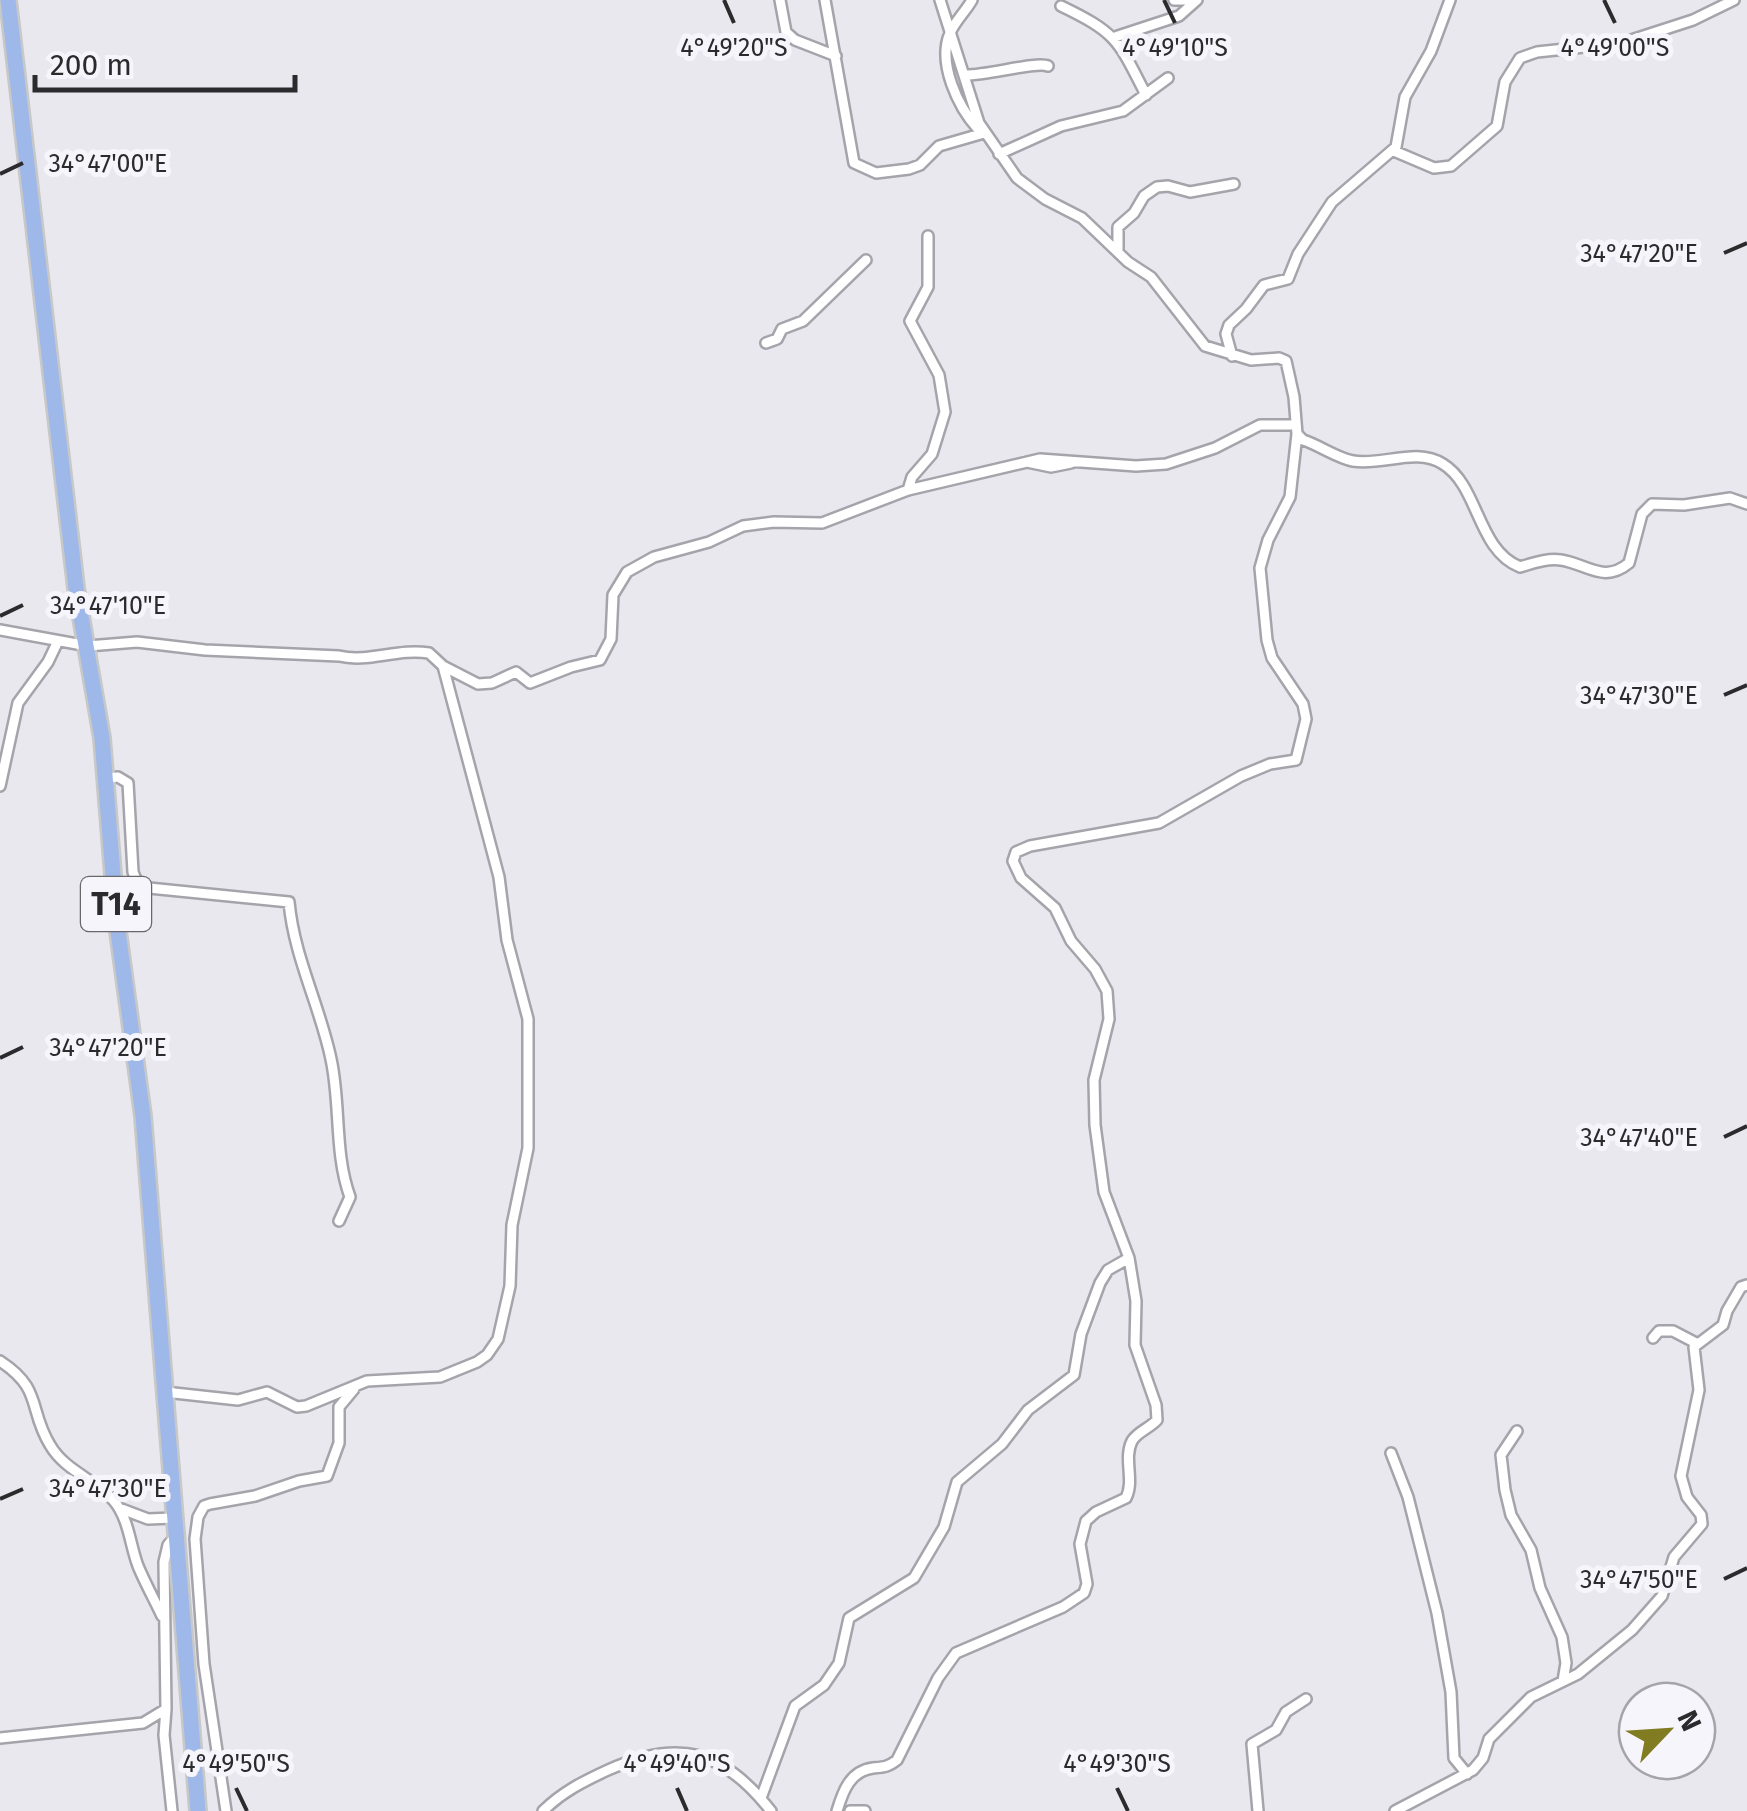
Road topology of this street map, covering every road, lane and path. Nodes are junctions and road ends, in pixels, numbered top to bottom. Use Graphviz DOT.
graph roads {
  1 [pos="8,0"];
  2 [pos="780,0"];
  3 [pos="825,0"];
  4 [pos="940,0"];
  5 [pos="972,0"];
  6 [pos="1174,0"];
  7 [pos="1188,0"];
  8 [pos="1197,0"];
  9 [pos="1450,0"];
  10 [pos="1734,0"];
  11 [pos="1060,6"];
  12 [pos="952,30"];
  13 [pos="1114,37"];
  14 [pos="836,56"];
  15 [pos="1048,66"];
  16 [pos="964,75"];
  17 [pos="1168,78"];
  18 [pos="1146,95"];
  19 [pos="984,134"];
  20 [pos="1394,151"];
  21 [pos="999,154"];
  22 [pos="1234,184"];
  23 [pos="1092,226"];
  24 [pos="1116,231"];
  25 [pos="928,236"];
  26 [pos="1118,252"];
  27 [pos="866,260"];
  28 [pos="766,343"];
  29 [pos="1232,356"];
  30 [pos="1296,430"];
  31 [pos="908,490"];
  32 [pos="1747,504"];
  33 [pos="0,630"];
  34 [pos="58,641"];
  35 [pos="88,646"];
  36 [pos="443,666"];
  37 [pos="105,778"];
  38 [pos="0,786"];
  39 [pos="339,1220"];
  40 [pos="1129,1258"];
  41 [pos="1747,1285"];
  42 [pos="1653,1338"];
  43 [pos="1696,1343"];
  44 [pos="0,1361"];
  45 [pos="355,1386"];
  46 [pos="165,1392"];
  47 [pos="1517,1430"];
  48 [pos="1390,1453"];
  49 [pos="118,1508"];
  50 [pos="174,1518"];
  51 [pos="175,1537"];
  52 [pos="164,1620"];
  53 [pos="1563,1681"];
  54 [pos="1306,1699"];
  55 [pos="166,1709"];
  56 [pos="143,1723"];
  57 [pos="164,1735"];
  58 [pos="0,1738"];
  59 [pos="1467,1774"];
  60 [pos="761,1798"];
  61 [pos="172,1811"];
  62 [pos="198,1811"];
  63 [pos="226,1811"];
  64 [pos="543,1811"];
  65 [pos="771,1811"];
  66 [pos="836,1811"];
  67 [pos="850,1811"];
  68 [pos="865,1811"];
  69 [pos="1258,1811"];
  70 [pos="1395,1811"];
  1 -- 35 [label="highway, T14"];
  2 -- 14 [label="street"];
  3 -- 14 [label="street"];
  4 -- 12 [label="street"];
  5 -- 12 [label="street"];
  6 -- 7 [label="street"];
  8 -- 13 [label="street"];
  9 -- 20 [label="street"];
  10 -- 20 [label="street"];
  11 -- 13 [label="street"];
  12 -- 16 [label="street"];
  12 -- 19 [label="street"];
  13 -- 18 [label="street"];
  14 -- 19 [label="street"];
  15 -- 16 [label="street"];
  16 -- 19 [label="street"];
  17 -- 18 [label="street"];
  18 -- 21 [label="street"];
  19 -- 21 [label="street"];
  20 -- 29 [label="street"];
  21 -- 23 [label="street"];
  22 -- 24 [label="street"];
  23 -- 24 [label="street"];
  23 -- 26 [label="street"];
  24 -- 26 [label="street"];
  25 -- 31 [label="street"];
  26 -- 29 [label="street"];
  27 -- 28 [label="street"];
  29 -- 30 [label="street"];
  30 -- 31 [label="street"];
  30 -- 32 [label="street"];
  30 -- 40 [label="street"];
  31 -- 36 [label="street"];
  33 -- 34 [label="street"];
  34 -- 35 [label="street"];
  34 -- 38 [label="street"];
  35 -- 36 [label="street"];
  35 -- 37 [label="highway, T14"];
  36 -- 45 [label="street"];
  37 -- 39 [label="street"];
  37 -- 46 [label="highway, T14"];
  40 -- 60 [label="street"];
  40 -- 66 [label="street"];
  41 -- 43 [label="street"];
  42 -- 43 [label="street"];
  43 -- 53 [label="street"];
  44 -- 49 [label="street"];
  45 -- 46 [label="street"];
  45 -- 63 [label="street"];
  46 -- 50 [label="highway, T14"];
  47 -- 53 [label="street"];
  48 -- 59 [label="street"];
  49 -- 50 [label="street"];
  49 -- 52 [label="street"];
  50 -- 51 [label="highway, T14"];
  51 -- 52 [label="street"];
  51 -- 62 [label="highway, T14"];
  52 -- 55 [label="street"];
  53 -- 59 [label="street"];
  54 -- 69 [label="street"];
  55 -- 56 [label="street"];
  55 -- 57 [label="street"];
  56 -- 57 [label="street"];
  56 -- 58 [label="street"];
  57 -- 61 [label="street"];
  59 -- 70 [label="street"];
  60 -- 64 [label="street"];
  60 -- 65 [label="street"];
  67 -- 68 [label="street"];
}
